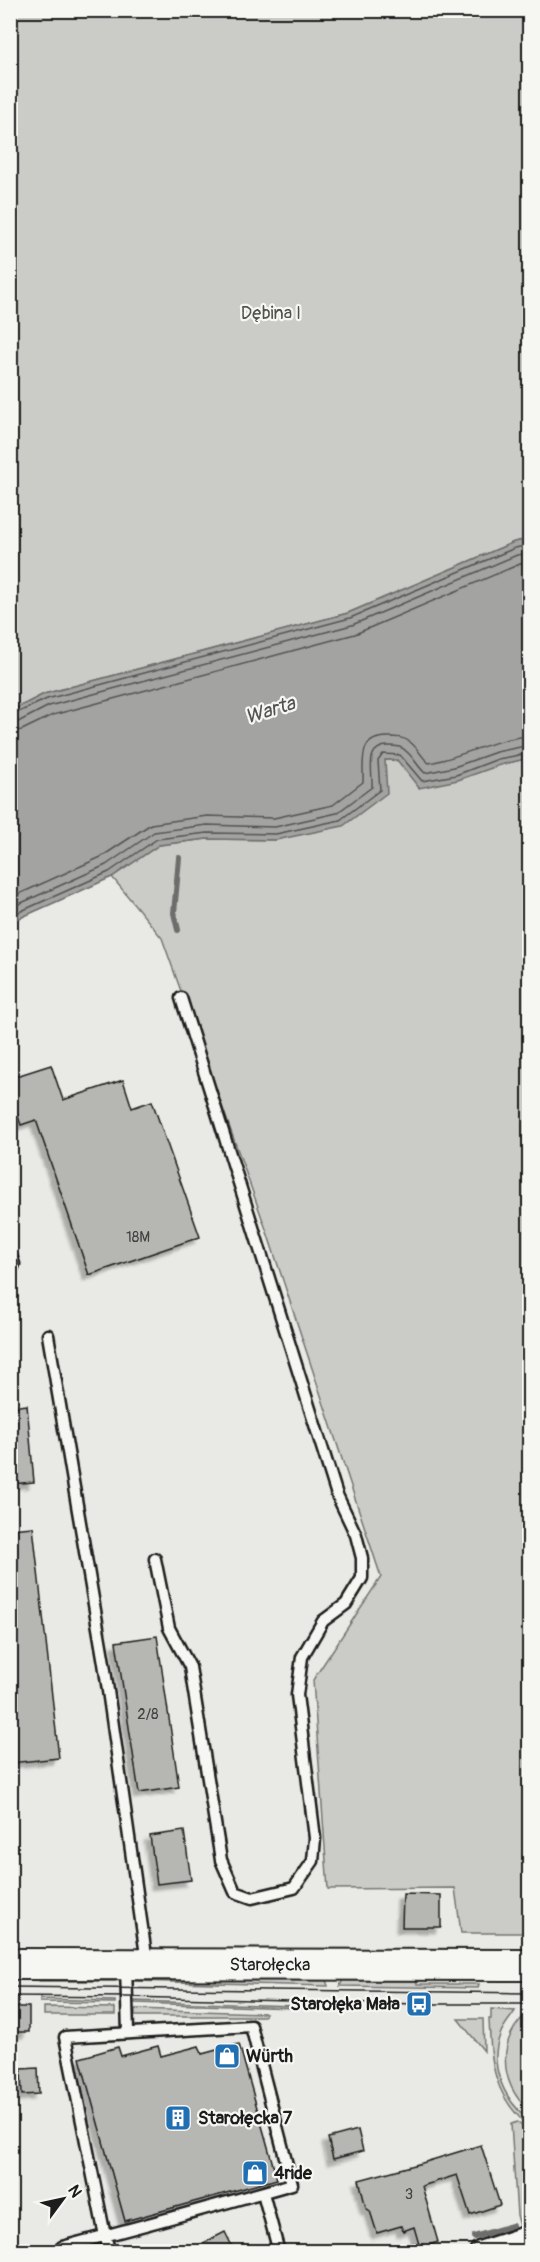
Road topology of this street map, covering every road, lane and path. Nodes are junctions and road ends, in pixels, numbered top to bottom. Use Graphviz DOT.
graph roads {
  1 [pos="181,998"];
  2 [pos="10,1253"];
  3 [pos="10,1274"];
  4 [pos="48,1335"];
  5 [pos="155,1559"];
  6 [pos="10,1964"];
  7 [pos="136,1965"];
  8 [pos="530,1965"];
  9 [pos="128,2032"];
  10 [pos="263,2193"];
  11 [pos="105,2236"];
  12 [pos="530,2236"];
  13 [pos="62,2247"];
  14 [pos="110,2252"];
  15 [pos="279,2252"];
  16 [pos="481,2252"];
  1 -- 5 [label="lane"];
  2 -- 3 [label="lane"];
  4 -- 7 [label="lane"];
  6 -- 7 [label="street, Starołęcka"];
  7 -- 8 [label="street, Starołęcka"];
  7 -- 9 [label="lane"];
  9 -- 10 [label="lane"];
  9 -- 11 [label="lane"];
  10 -- 11 [label="lane"];
  10 -- 15 [label="lane"];
  11 -- 13 [label="lane"];
  11 -- 14 [label="lane"];
  12 -- 16 [label="street"];
}
